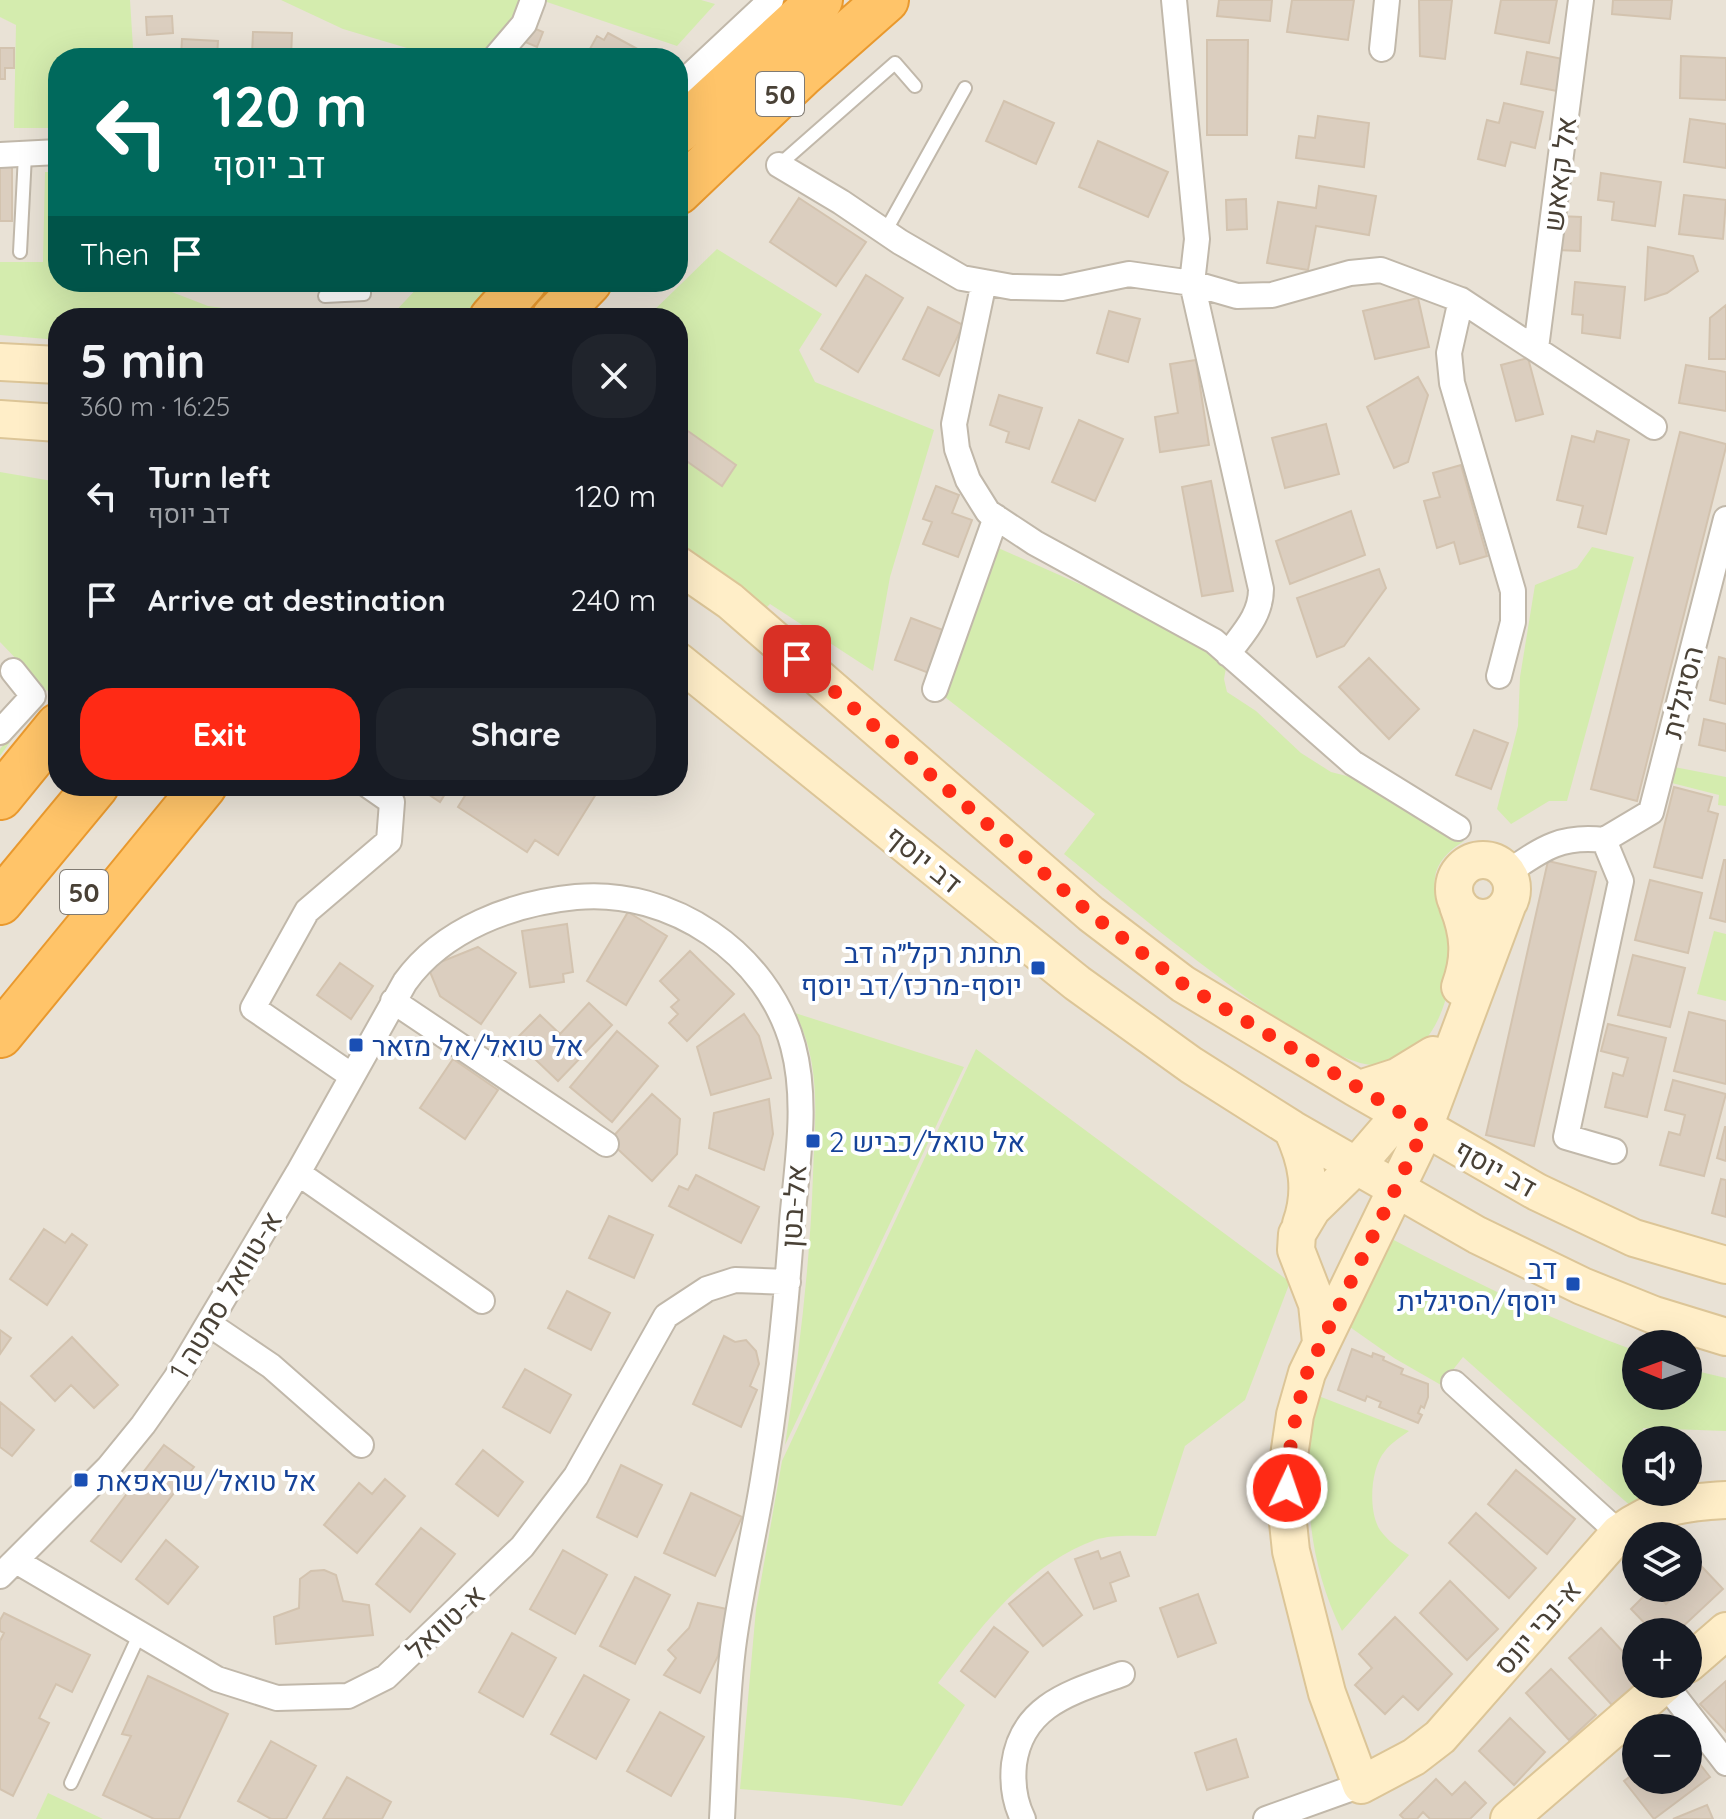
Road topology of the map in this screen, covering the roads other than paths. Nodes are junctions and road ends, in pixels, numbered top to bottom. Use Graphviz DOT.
graph roads {
  1 [pos="533,0"];
  2 [pos="771,0"];
  3 [pos="820,0"];
  4 [pos="886,0"];
  5 [pos="1174,0"];
  6 [pos="1387,0"];
  7 [pos="1581,0"];
  8 [pos="504,48"];
  9 [pos="1382,49"];
  10 [pos="688,78"];
  11 [pos="915,86"];
  12 [pos="965,88"];
  13 [pos="688,122"];
  14 [pos="48,153"];
  15 [pos="0,155"];
  16 [pos="25,155"];
  17 [pos="779,165"];
  18 [pos="688,182"];
  19 [pos="885,232"];
  20 [pos="20,252"];
  21 [pos="984,282"];
  22 [pos="1192,283"];
  23 [pos="364,292"];
  24 [pos="515,292"];
  25 [pos="579,292"];
  26 [pos="325,296"];
  27 [pos="1461,300"];
  28 [pos="501,308"];
  29 [pos="564,308"];
  30 [pos="1536,348"];
  31 [pos="0,362"];
  32 [pos="48,364"];
  33 [pos="0,419"];
  34 [pos="48,422"];
  35 [pos="1654,427"];
  36 [pos="996,517"];
  37 [pos="1726,519"];
  38 [pos="688,572"];
  39 [pos="1228,654"];
  40 [pos="688,669"];
  41 [pos="13,671"];
  42 [pos="1499,676"];
  43 [pos="935,689"];
  44 [pos="0,732"];
  45 [pos="48,738"];
  46 [pos="88,796"];
  47 [pos="160,796"];
  48 [pos="196,796"];
  49 [pos="383,796"];
  50 [pos="0,797"];
  51 [pos="1458,828"];
  52 [pos="1604,840"];
  53 [pos="1507,890"];
  54 [pos="0,902"];
  55 [pos="1458,906"];
  56 [pos="0,998"];
  57 [pos="393,1001"];
  58 [pos="0,1035"];
  59 [pos="1433,1055"];
  60 [pos="352,1076"];
  61 [pos="1356,1088"];
  62 [pos="1412,1120"];
  63 [pos="1292,1129"];
  64 [pos="606,1144"];
  65 [pos="1614,1151"];
  66 [pos="1356,1166"];
  67 [pos="298,1173"];
  68 [pos="1396,1190"];
  69 [pos="1300,1225"];
  70 [pos="1726,1265"];
  71 [pos="1304,1269"];
  72 [pos="1355,1274"];
  73 [pos="788,1282"];
  74 [pos="482,1301"];
  75 [pos="209,1324"];
  76 [pos="1726,1337"];
  77 [pos="1321,1342"];
  78 [pos="1454,1383"];
  79 [pos="361,1445"];
  80 [pos="1726,1500"];
  81 [pos="1619,1533"];
  82 [pos="8,1568"];
  83 [pos="1726,1631"];
  84 [pos="140,1633"];
  85 [pos="1702,1652"];
  86 [pos="1122,1674"];
  87 [pos="1649,1698"];
  88 [pos="1676,1698"];
  89 [pos="1726,1763"];
  90 [pos="71,1783"];
  91 [pos="1361,1785"];
  92 [pos="722,1819"];
  93 [pos="1023,1819"];
  94 [pos="1266,1819"];
  95 [pos="1509,1819"];
  1 -- 8 [label="street"];
  2 -- 10 [label="street"];
  3 -- 13 [label="highway, 50"];
  4 -- 18 [label="highway, 50"];
  5 -- 22 [label="street"];
  6 -- 9 [label="street"];
  7 -- 30 [label="street, אל קאאש"];
  11 -- 17 [label="lane"];
  12 -- 19 [label="lane"];
  14 -- 16 [label="street"];
  15 -- 16 [label="street"];
  16 -- 20 [label="lane"];
  17 -- 19 [label="street"];
  19 -- 21 [label="street"];
  21 -- 22 [label="street"];
  21 -- 36 [label="street"];
  22 -- 27 [label="street"];
  22 -- 39 [label="street"];
  23 -- 26 [label="lane"];
  24 -- 28 [label="highway"];
  25 -- 29 [label="highway"];
  27 -- 30 [label="street"];
  27 -- 42 [label="street"];
  30 -- 35 [label="street"];
  31 -- 32 [label="main road"];
  33 -- 34 [label="main road"];
  36 -- 39 [label="street"];
  36 -- 43 [label="street"];
  37 -- 52 [label="street, הסיגלית"];
  38 -- 61 [label="main road, דב יוסף"];
  39 -- 51 [label="street"];
  40 -- 63 [label="main road, דב יוסף"];
  41 -- 44 [label="street"];
  45 -- 50 [label="highway"];
  46 -- 54 [label="highway, 50"];
  47 -- 56 [label="highway, 50"];
  48 -- 58 [label="highway"];
  49 -- 60 [label="street"];
  52 -- 53 [label="street, הסיגלית"];
  52 -- 65 [label="street"];
  53 -- 55 [label="main road"];
  53 -- 55 [label="main road"];
  53 -- 62 [label="main road"];
  55 -- 59 [label="main road"];
  57 -- 60 [label="street, א-טוואל סמטה 1"];
  57 -- 64 [label="street"];
  57 -- 73 [label="street, אל-בטן"];
  59 -- 61 [label="main road"];
  59 -- 62 [label="main road"];
  60 -- 67 [label="street, א-טוואל סמטה 1"];
  61 -- 62 [label="main road, דב יוסף"];
  62 -- 66 [label="main road"];
  62 -- 68 [label="main road"];
  62 -- 70 [label="main road, דב יוסף"];
  63 -- 66 [label="main road, דב יוסף"];
  63 -- 69 [label="main road"];
  66 -- 68 [label="main road, דב יוסף"];
  66 -- 69 [label="main road"];
  67 -- 74 [label="street"];
  67 -- 75 [label="street, א-טוואל סמטה 1"];
  68 -- 72 [label="main road"];
  68 -- 76 [label="main road, דב יוסף"];
  69 -- 71 [label="main road"];
  71 -- 72 [label="main road"];
  71 -- 77 [label="main road"];
  72 -- 77 [label="main road"];
  73 -- 84 [label="street, א-טוואל"];
  73 -- 92 [label="street, אל-בטן"];
  75 -- 79 [label="street"];
  75 -- 82 [label="street, א-טוואל סמטה 1"];
  77 -- 91 [label="main road"];
  78 -- 81 [label="street"];
  80 -- 81 [label="main road, א-נבי יונס"];
  81 -- 91 [label="main road, א-נבי יונס"];
  82 -- 84 [label="street, א-טוואל"];
  83 -- 85 [label="main road"];
  84 -- 90 [label="lane"];
  86 -- 93 [label="street"];
  87 -- 95 [label="main road"];
  88 -- 89 [label="street"];
  91 -- 94 [label="street, א-נבי יונס"];
}
